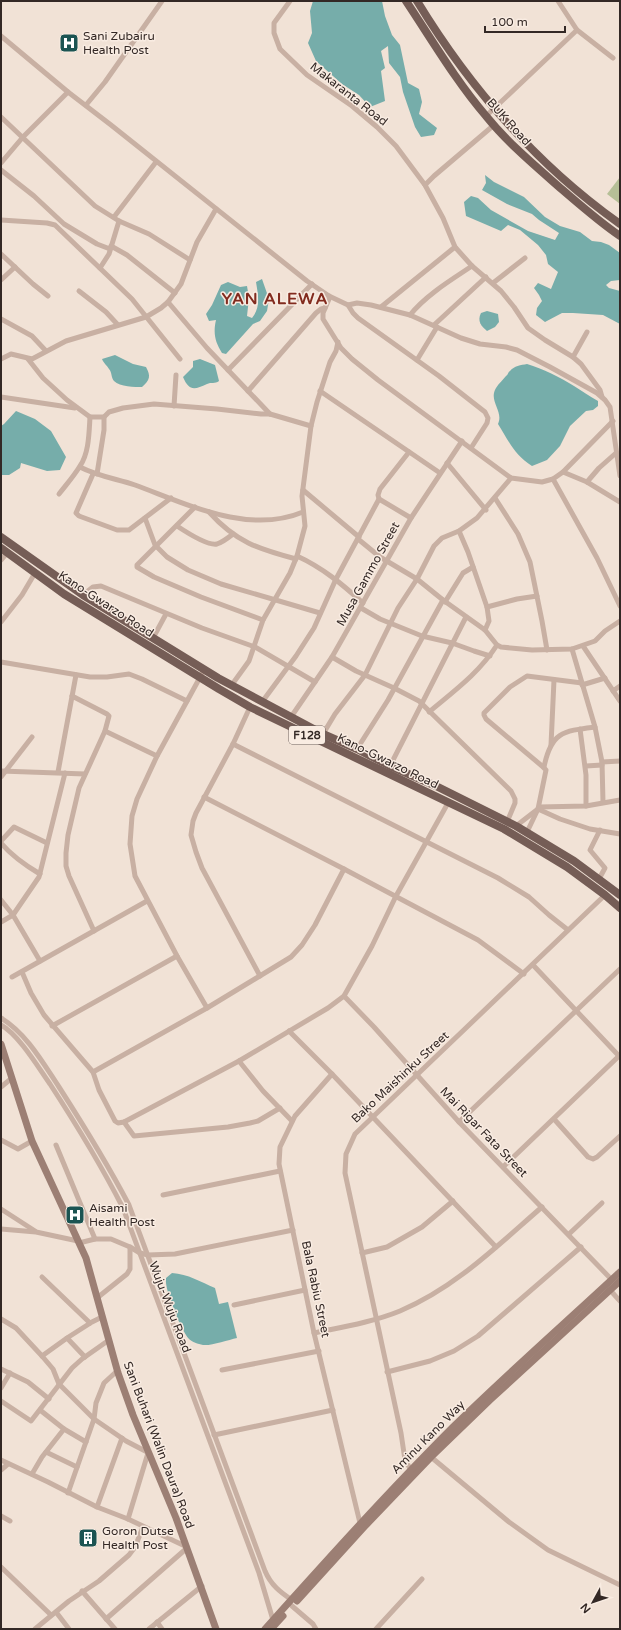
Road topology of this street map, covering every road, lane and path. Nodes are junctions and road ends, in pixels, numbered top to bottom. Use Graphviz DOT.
graph roads {
  1 [pos="162,1"];
  2 [pos="290,1"];
  3 [pos="406,1"];
  4 [pos="417,1"];
  5 [pos="558,1"];
  6 [pos="576,30"];
  7 [pos="1,36"];
  8 [pos="613,58"];
  9 [pos="68,92"];
  10 [pos="86,105"];
  11 [pos="494,109"];
  12 [pos="486,116"];
  13 [pos="1,117"];
  14 [pos="494,125"];
  15 [pos="22,137"];
  16 [pos="156,162"];
  17 [pos="1,163"];
  18 [pos="1,170"];
  19 [pos="425,185"];
  20 [pos="216,209"];
  21 [pos="114,217"];
  22 [pos="1,220"];
  23 [pos="59,220"];
  24 [pos="119,221"];
  25 [pos="620,224"];
  26 [pos="55,225"];
  27 [pos="620,236"];
  28 [pos="455,247"];
  29 [pos="111,248"];
  30 [pos="1,254"];
  31 [pos="525,258"];
  32 [pos="190,260"];
  33 [pos="472,266"];
  34 [pos="15,267"];
  35 [pos="100,268"];
  36 [pos="486,277"];
  37 [pos="1,280"];
  38 [pos="493,283"];
  39 [pos="312,284"];
  40 [pos="79,291"];
  41 [pos="176,293"];
  42 [pos="48,296"];
  43 [pos="329,296"];
  44 [pos="168,302"];
  45 [pos="348,305"];
  46 [pos="381,307"];
  47 [pos="325,308"];
  48 [pos="410,315"];
  49 [pos="146,317"];
  50 [pos="1,319"];
  51 [pos="118,325"];
  52 [pos="435,326"];
  53 [pos="587,332"];
  54 [pos="338,342"];
  55 [pos="46,351"];
  56 [pos="573,357"];
  57 [pos="1,359"];
  58 [pos="28,359"];
  59 [pos="180,359"];
  60 [pos="417,360"];
  61 [pos="228,370"];
  62 [pos="176,375"];
  63 [pos="248,391"];
  64 [pos="320,391"];
  65 [pos="602,396"];
  66 [pos="1,398"];
  67 [pos="174,406"];
  68 [pos="76,408"];
  69 [pos="270,414"];
  70 [pos="90,417"];
  71 [pos="104,417"];
  72 [pos="613,421"];
  73 [pos="311,426"];
  74 [pos="462,441"];
  75 [pos="471,448"];
  76 [pos="409,452"];
  77 [pos="616,453"];
  78 [pos="447,463"];
  79 [pos="80,467"];
  80 [pos="563,472"];
  81 [pos="440,473"];
  82 [pos="95,474"];
  83 [pos="620,476"];
  84 [pos="511,478"];
  85 [pos="553,479"];
  86 [pos="586,482"];
  87 [pos="303,490"];
  88 [pos="59,494"];
  89 [pos="170,498"];
  90 [pos="495,498"];
  91 [pos="379,499"];
  92 [pos="620,502"];
  93 [pos="195,507"];
  94 [pos="486,510"];
  95 [pos="209,511"];
  96 [pos="303,512"];
  97 [pos="145,518"];
  98 [pos="411,518"];
  99 [pos="177,526"];
  100 [pos="459,531"];
  101 [pos="233,534"];
  102 [pos="1,537"];
  103 [pos="358,538"];
  104 [pos="155,545"];
  105 [pos="4,550"];
  106 [pos="296,558"];
  107 [pos="1,560"];
  108 [pos="387,560"];
  109 [pos="473,567"];
  110 [pos="35,574"];
  111 [pos="336,579"];
  112 [pos="417,579"];
  113 [pos="83,595"];
  114 [pos="537,596"];
  115 [pos="274,599"];
  116 [pos="444,601"];
  117 [pos="362,605"];
  118 [pos="620,606"];
  119 [pos="487,607"];
  120 [pos="320,613"];
  121 [pos="166,614"];
  122 [pos="466,617"];
  123 [pos="263,620"];
  124 [pos="620,621"];
  125 [pos="1,622"];
  126 [pos="391,624"];
  127 [pos="485,630"];
  128 [pos="422,636"];
  129 [pos="153,638"];
  130 [pos="452,643"];
  131 [pos="497,645"];
  132 [pos="583,646"];
  133 [pos="255,647"];
  134 [pos="572,649"];
  135 [pos="546,650"];
  136 [pos="490,656"];
  137 [pos="332,657"];
  138 [pos="1,662"];
  139 [pos="288,666"];
  140 [pos="202,673"];
  141 [pos="76,675"];
  142 [pos="365,675"];
  143 [pos="605,678"];
  144 [pos="554,680"];
  145 [pos="315,682"];
  146 [pos="582,684"];
  147 [pos="231,686"];
  148 [pos="620,686"];
  149 [pos="394,688"];
  150 [pos="613,691"];
  151 [pos="72,696"];
  152 [pos="187,701"];
  153 [pos="620,701"];
  154 [pos="262,702"];
  155 [pos="422,705"];
  156 [pos="250,707"];
  157 [pos="429,712"];
  158 [pos="291,716"];
  159 [pos="595,727"];
  160 [pos="580,729"];
  161 [pos="105,731"];
  162 [pos="323,734"];
  163 [pos="32,737"];
  164 [pos="233,744"];
  165 [pos="551,746"];
  166 [pos="357,749"];
  167 [pos="157,756"];
  168 [pos="620,761"];
  169 [pos="602,764"];
  170 [pos="390,766"];
  171 [pos="586,766"];
  172 [pos="544,767"];
  173 [pos="3,771"];
  174 [pos="58,772"];
  175 [pos="65,773"];
  176 [pos="86,774"];
  177 [pos="1,777"];
  178 [pos="204,797"];
  179 [pos="620,800"];
  180 [pos="603,802"];
  181 [pos="448,803"];
  182 [pos="586,806"];
  183 [pos="538,808"];
  184 [pos="507,822"];
  185 [pos="516,826"];
  186 [pos="600,830"];
  187 [pos="527,832"];
  188 [pos="620,834"];
  189 [pos="426,841"];
  190 [pos="1,842"];
  191 [pos="47,843"];
  192 [pos="344,869"];
  193 [pos="40,874"];
  194 [pos="599,879"];
  195 [pos="605,895"];
  196 [pos="620,895"];
  197 [pos="396,896"];
  198 [pos="1,900"];
  199 [pos="148,901"];
  200 [pos="620,908"];
  201 [pos="12,915"];
  202 [pos="1,922"];
  203 [pos="568,930"];
  204 [pos="94,931"];
  205 [pos="177,956"];
  206 [pos="40,961"];
  207 [pos="532,965"];
  208 [pos="620,969"];
  209 [pos="22,972"];
  210 [pos="524,974"];
  211 [pos="260,976"];
  212 [pos="12,977"];
  213 [pos="344,996"];
  214 [pos="207,1008"];
  215 [pos="576,1010"];
  216 [pos="1,1018"];
  217 [pos="1,1025"];
  218 [pos="52,1026"];
  219 [pos="289,1031"];
  220 [pos="1,1044"];
  221 [pos="619,1055"];
  222 [pos="239,1061"];
  223 [pos="93,1072"];
  224 [pos="332,1074"];
  225 [pos="417,1075"];
  226 [pos="12,1078"];
  227 [pos="1,1087"];
  228 [pos="280,1108"];
  229 [pos="372,1116"];
  230 [pos="554,1119"];
  231 [pos="292,1121"];
  232 [pos="124,1122"];
  233 [pos="459,1122"];
  234 [pos="620,1136"];
  235 [pos="1,1140"];
  236 [pos="32,1141"];
  237 [pos="56,1145"];
  238 [pos="503,1167"];
  239 [pos="280,1171"];
  240 [pos="163,1195"];
  241 [pos="453,1201"];
  242 [pos="602,1203"];
  243 [pos="542,1207"];
  244 [pos="1,1209"];
  245 [pos="1,1229"];
  246 [pos="293,1230"];
  247 [pos="36,1232"];
  248 [pos="569,1234"];
  249 [pos="95,1238"];
  250 [pos="79,1242"];
  251 [pos="130,1246"];
  252 [pos="496,1247"];
  253 [pos="580,1247"];
  254 [pos="140,1253"];
  255 [pos="362,1253"];
  256 [pos="148,1255"];
  257 [pos="620,1272"];
  258 [pos="42,1277"];
  259 [pos="612,1280"];
  260 [pos="620,1281"];
  261 [pos="305,1290"];
  262 [pos="610,1290"];
  263 [pos="97,1298"];
  264 [pos="596,1298"];
  265 [pos="620,1301"];
  266 [pos="234,1305"];
  267 [pos="102,1317"];
  268 [pos="375,1319"];
  269 [pos="2,1322"];
  270 [pos="90,1323"];
  271 [pos="314,1333"];
  272 [pos="68,1338"];
  273 [pos="109,1340"];
  274 [pos="319,1351"];
  275 [pos="42,1356"];
  276 [pos="85,1357"];
  277 [pos="1,1369"];
  278 [pos="222,1370"];
  279 [pos="117,1372"];
  280 [pos="387,1372"];
  281 [pos="10,1373"];
  282 [pos="60,1384"];
  283 [pos="1,1388"];
  284 [pos="49,1399"];
  285 [pos="1,1401"];
  286 [pos="40,1410"];
  287 [pos="333,1410"];
  288 [pos="94,1419"];
  289 [pos="64,1429"];
  290 [pos="214,1435"];
  291 [pos="122,1438"];
  292 [pos="86,1442"];
  293 [pos="440,1445"];
  294 [pos="46,1452"];
  295 [pos="149,1453"];
  296 [pos="431,1457"];
  297 [pos="1,1460"];
  298 [pos="8,1464"];
  299 [pos="77,1467"];
  300 [pos="1,1470"];
  301 [pos="411,1470"];
  302 [pos="32,1474"];
  303 [pos="68,1493"];
  304 [pos="97,1507"];
  305 [pos="1,1516"];
  306 [pos="128,1519"];
  307 [pos="10,1521"];
  308 [pos="360,1522"];
  309 [pos="144,1527"];
  310 [pos="187,1548"];
  311 [pos="1,1567"];
  312 [pos="422,1579"];
  313 [pos="620,1585"];
  314 [pos="202,1586"];
  315 [pos="82,1591"];
  316 [pos="292,1603"];
  317 [pos="53,1614"];
  318 [pos="106,1619"];
  319 [pos="273,1620"];
  320 [pos="157,1622"];
  321 [pos="35,1629"];
  322 [pos="69,1629"];
  323 [pos="115,1629"];
  324 [pos="149,1629"];
  325 [pos="162,1629"];
  326 [pos="216,1629"];
  327 [pos="265,1629"];
  328 [pos="271,1629"];
  329 [pos="316,1629"];
  330 [pos="376,1629"];
  1 -- 10 [label="street"];
  2 -- 19 [label="street, Makaranta Road"];
  3 -- 12 [label="main road, BUK Road"];
  4 -- 11 [label="main road, BUK Road"];
  5 -- 6 [label="street"];
  6 -- 8 [label="street"];
  6 -- 11 [label="street"];
  7 -- 9 [label="street"];
  9 -- 10 [label="street"];
  9 -- 15 [label="street"];
  10 -- 16 [label="street"];
  11 -- 12 [label="street"];
  11 -- 25 [label="main road, BUK Road"];
  12 -- 14 [label="main road, BUK Road"];
  13 -- 15 [label="street"];
  14 -- 19 [label="street"];
  14 -- 27 [label="main road, BUK Road"];
  15 -- 17 [label="street"];
  15 -- 21 [label="street"];
  16 -- 20 [label="street"];
  16 -- 21 [label="street"];
  18 -- 23 [label="street"];
  19 -- 28 [label="street, Makaranta Road"];
  20 -- 32 [label="street"];
  20 -- 39 [label="street"];
  21 -- 24 [label="street"];
  22 -- 26 [label="street"];
  23 -- 26 [label="street"];
  23 -- 29 [label="street"];
  24 -- 29 [label="street"];
  24 -- 32 [label="street"];
  26 -- 35 [label="street"];
  28 -- 33 [label="street, Makaranta Road"];
  28 -- 46 [label="street"];
  29 -- 35 [label="street"];
  29 -- 41 [label="street"];
  30 -- 34 [label="street"];
  31 -- 38 [label="street"];
  32 -- 41 [label="street"];
  33 -- 36 [label="street, Makaranta Road"];
  33 -- 48 [label="street"];
  34 -- 37 [label="street"];
  34 -- 42 [label="street"];
  35 -- 49 [label="street"];
  36 -- 38 [label="street, Makaranta Road"];
  36 -- 52 [label="street"];
  38 -- 56 [label="street, Makaranta Road"];
  39 -- 43 [label="street"];
  39 -- 61 [label="street"];
  40 -- 51 [label="street"];
  41 -- 44 [label="street"];
  43 -- 45 [label="street"];
  43 -- 47 [label="street"];
  44 -- 49 [label="street"];
  44 -- 61 [label="street"];
  45 -- 46 [label="street"];
  45 -- 60 [label="street"];
  46 -- 48 [label="street"];
  47 -- 54 [label="street"];
  47 -- 63 [label="street"];
  48 -- 52 [label="street"];
  49 -- 51 [label="street"];
  49 -- 59 [label="street"];
  50 -- 55 [label="street"];
  51 -- 55 [label="street"];
  52 -- 60 [label="street"];
  52 -- 65 [label="street"];
  53 -- 56 [label="street"];
  54 -- 64 [label="street"];
  54 -- 74 [label="street"];
  55 -- 58 [label="street"];
  56 -- 65 [label="street, Makaranta Road"];
  57 -- 58 [label="street"];
  58 -- 68 [label="street"];
  60 -- 75 [label="street"];
  61 -- 63 [label="street"];
  62 -- 67 [label="street"];
  63 -- 69 [label="street"];
  64 -- 73 [label="street"];
  64 -- 76 [label="street"];
  65 -- 72 [label="street, Makaranta Road"];
  66 -- 68 [label="street"];
  67 -- 69 [label="street"];
  67 -- 71 [label="street"];
  68 -- 70 [label="street"];
  69 -- 73 [label="street"];
  70 -- 71 [label="street"];
  70 -- 79 [label="street"];
  71 -- 82 [label="street"];
  72 -- 77 [label="street, Makaranta Road"];
  72 -- 80 [label="street"];
  73 -- 87 [label="street"];
  74 -- 75 [label="street"];
  74 -- 78 [label="street, Musa Gammo Street"];
  75 -- 84 [label="street"];
  76 -- 81 [label="street"];
  76 -- 91 [label="street"];
  77 -- 83 [label="street, Makaranta Road"];
  77 -- 86 [label="street"];
  78 -- 81 [label="street, Musa Gammo Street"];
  78 -- 94 [label="street"];
  79 -- 82 [label="street"];
  79 -- 88 [label="street"];
  80 -- 85 [label="street"];
  80 -- 86 [label="street"];
  81 -- 98 [label="street, Musa Gammo Street"];
  82 -- 89 [label="street"];
  82 -- 97 [label="street"];
  84 -- 85 [label="street"];
  84 -- 90 [label="street"];
  85 -- 118 [label="street"];
  86 -- 92 [label="street"];
  87 -- 96 [label="street"];
  87 -- 103 [label="street"];
  89 -- 93 [label="street"];
  89 -- 97 [label="street"];
  90 -- 94 [label="street"];
  90 -- 114 [label="street"];
  91 -- 98 [label="street"];
  91 -- 103 [label="street"];
  93 -- 95 [label="street"];
  93 -- 99 [label="street"];
  94 -- 100 [label="street"];
  95 -- 96 [label="street"];
  95 -- 101 [label="street"];
  96 -- 106 [label="street"];
  97 -- 104 [label="street"];
  98 -- 108 [label="street, Musa Gammo Street"];
  99 -- 101 [label="street"];
  99 -- 104 [label="street"];
  100 -- 109 [label="street"];
  100 -- 112 [label="street"];
  101 -- 106 [label="street"];
  102 -- 113 [label="main road, Kano-Gwarzo Road / F128"];
  103 -- 108 [label="street"];
  103 -- 111 [label="street"];
  104 -- 115 [label="street"];
  104 -- 123 [label="street"];
  105 -- 107 [label="street"];
  105 -- 110 [label="main road, Kano-Gwarzo Road / F128"];
  106 -- 111 [label="street"];
  106 -- 115 [label="street"];
  108 -- 112 [label="street"];
  108 -- 117 [label="street, Musa Gammo Street"];
  109 -- 116 [label="street"];
  109 -- 119 [label="street"];
  110 -- 125 [label="street"];
  110 -- 140 [label="main road, Kano-Gwarzo Road / F128"];
  111 -- 117 [label="street"];
  111 -- 120 [label="street"];
  112 -- 116 [label="street"];
  112 -- 126 [label="street"];
  113 -- 121 [label="street"];
  113 -- 129 [label="main road, Kano-Gwarzo Road / F128"];
  114 -- 119 [label="street"];
  114 -- 135 [label="street"];
  115 -- 120 [label="street"];
  115 -- 123 [label="street"];
  116 -- 122 [label="street"];
  116 -- 128 [label="street"];
  117 -- 126 [label="street"];
  117 -- 137 [label="street, Musa Gammo Street"];
  119 -- 127 [label="street"];
  120 -- 139 [label="street"];
  121 -- 129 [label="street"];
  121 -- 133 [label="street"];
  122 -- 127 [label="street"];
  122 -- 130 [label="street"];
  123 -- 133 [label="street"];
  124 -- 132 [label="street"];
  126 -- 128 [label="street"];
  126 -- 142 [label="street"];
  127 -- 131 [label="street"];
  128 -- 130 [label="street"];
  128 -- 149 [label="street"];
  129 -- 140 [label="main road, Kano-Gwarzo Road / F128"];
  130 -- 136 [label="street"];
  130 -- 155 [label="street"];
  131 -- 135 [label="street"];
  131 -- 136 [label="street"];
  132 -- 134 [label="street"];
  132 -- 143 [label="street"];
  133 -- 139 [label="street"];
  133 -- 147 [label="street"];
  134 -- 135 [label="street"];
  134 -- 146 [label="street"];
  136 -- 157 [label="street"];
  137 -- 142 [label="street"];
  137 -- 145 [label="street, Musa Gammo Street"];
  138 -- 141 [label="street"];
  139 -- 145 [label="street"];
  139 -- 154 [label="street"];
  140 -- 147 [label="main road, Kano-Gwarzo Road / F128"];
  140 -- 152 [label="street"];
  140 -- 156 [label="main road, Kano-Gwarzo Road / F128"];
  141 -- 151 [label="street"];
  141 -- 152 [label="street"];
  142 -- 149 [label="street"];
  142 -- 162 [label="street"];
  143 -- 146 [label="street"];
  143 -- 150 [label="street"];
  144 -- 146 [label="street"];
  144 -- 165 [label="street"];
  144 -- 172 [label="street"];
  145 -- 158 [label="street, Musa Gammo Street"];
  146 -- 159 [label="street"];
  147 -- 154 [label="main road, Kano-Gwarzo Road / F128"];
  148 -- 150 [label="street"];
  149 -- 155 [label="street"];
  149 -- 166 [label="street"];
  150 -- 153 [label="street"];
  151 -- 161 [label="street"];
  151 -- 174 [label="street"];
  152 -- 167 [label="street"];
  154 -- 158 [label="main road, Kano-Gwarzo Road / F128"];
  155 -- 157 [label="street"];
  155 -- 170 [label="street"];
  156 -- 164 [label="street"];
  156 -- 181 [label="main road, Kano-Gwarzo Road / F128"];
  157 -- 184 [label="street"];
  158 -- 162 [label="main road, Kano-Gwarzo Road / F128"];
  159 -- 160 [label="street"];
  159 -- 169 [label="street"];
  160 -- 165 [label="street"];
  160 -- 171 [label="street"];
  161 -- 167 [label="street"];
  161 -- 176 [label="street"];
  162 -- 166 [label="main road, Kano-Gwarzo Road / F128"];
  163 -- 173 [label="street"];
  164 -- 178 [label="street"];
  164 -- 189 [label="street"];
  165 -- 172 [label="street"];
  166 -- 170 [label="main road, Kano-Gwarzo Road / F128"];
  167 -- 199 [label="street"];
  168 -- 169 [label="street"];
  169 -- 171 [label="street"];
  169 -- 180 [label="street"];
  170 -- 184 [label="main road, Kano-Gwarzo Road / F128"];
  171 -- 182 [label="street"];
  172 -- 183 [label="street"];
  173 -- 174 [label="street"];
  173 -- 177 [label="street"];
  174 -- 175 [label="street"];
  175 -- 176 [label="street"];
  175 -- 191 [label="street"];
  176 -- 204 [label="street"];
  178 -- 192 [label="street"];
  178 -- 211 [label="street"];
  179 -- 180 [label="street"];
  180 -- 182 [label="street"];
  181 -- 189 [label="street"];
  181 -- 195 [label="main road, Kano-Gwarzo Road / F128"];
  182 -- 183 [label="street"];
  183 -- 185 [label="street"];
  183 -- 186 [label="street"];
  183 -- 187 [label="street"];
  184 -- 185 [label="main road, Kano-Gwarzo Road / F128"];
  185 -- 187 [label="main road, Kano-Gwarzo Road / F128"];
  186 -- 188 [label="street"];
  186 -- 194 [label="street"];
  187 -- 194 [label="main road, Kano-Gwarzo Road / F128"];
  189 -- 197 [label="street"];
  189 -- 203 [label="street"];
  190 -- 191 [label="street"];
  190 -- 193 [label="street"];
  191 -- 193 [label="street"];
  192 -- 197 [label="street"];
  192 -- 211 [label="street"];
  193 -- 201 [label="street"];
  194 -- 196 [label="main road, Kano-Gwarzo Road / F128"];
  195 -- 200 [label="main road, Kano-Gwarzo Road / F128"];
  195 -- 203 [label="street, Bako Maishinku Street"];
  197 -- 210 [label="street"];
  197 -- 213 [label="street"];
  198 -- 201 [label="street"];
  199 -- 204 [label="street"];
  199 -- 205 [label="street"];
  201 -- 202 [label="street"];
  201 -- 206 [label="street"];
  203 -- 207 [label="street, Bako Maishinku Street"];
  204 -- 206 [label="street"];
  205 -- 214 [label="street"];
  205 -- 218 [label="street"];
  206 -- 209 [label="street"];
  207 -- 210 [label="street, Bako Maishinku Street"];
  207 -- 215 [label="street"];
  208 -- 215 [label="street"];
  209 -- 212 [label="street"];
  209 -- 218 [label="street"];
  210 -- 225 [label="street, Bako Maishinku Street"];
  211 -- 214 [label="street"];
  213 -- 219 [label="street"];
  213 -- 225 [label="street, Mai Rigar Fata Street"];
  214 -- 223 [label="street"];
  215 -- 221 [label="street"];
  215 -- 233 [label="street"];
  216 -- 256 [label="street, Wuju-Wuju Road"];
  217 -- 254 [label="street, Wuju-Wuju Road"];
  218 -- 223 [label="street"];
  219 -- 222 [label="street"];
  219 -- 224 [label="street"];
  220 -- 226 [label="main road, Sani Buhari (Walin Daura) Road"];
  221 -- 230 [label="street"];
  222 -- 228 [label="street"];
  222 -- 232 [label="street"];
  223 -- 232 [label="street"];
  224 -- 229 [label="street"];
  224 -- 231 [label="street, Bala Rabiu Street"];
  225 -- 229 [label="street, Bako Maishinku Street"];
  225 -- 233 [label="street, Mai Rigar Fata Street"];
  226 -- 227 [label="street"];
  226 -- 236 [label="main road, Sani Buhari (Walin Daura) Road"];
  228 -- 231 [label="street"];
  228 -- 232 [label="street"];
  229 -- 241 [label="street"];
  229 -- 255 [label="street, Bako Maishinku Street"];
  230 -- 234 [label="street"];
  230 -- 238 [label="street"];
  231 -- 239 [label="street, Bala Rabiu Street"];
  233 -- 238 [label="street, Mai Rigar Fata Street"];
  235 -- 236 [label="street"];
  236 -- 250 [label="main road, Sani Buhari (Walin Daura) Road"];
  237 -- 249 [label="street"];
  238 -- 243 [label="street, Mai Rigar Fata Street"];
  239 -- 240 [label="street"];
  239 -- 246 [label="street, Bala Rabiu Street"];
  241 -- 252 [label="street"];
  241 -- 255 [label="street"];
  242 -- 248 [label="street"];
  243 -- 248 [label="street, Mai Rigar Fata Street"];
  243 -- 252 [label="street"];
  244 -- 247 [label="street"];
  245 -- 247 [label="street"];
  246 -- 256 [label="street"];
  246 -- 261 [label="street, Bala Rabiu Street"];
  247 -- 250 [label="street"];
  248 -- 253 [label="street, Mai Rigar Fata Street"];
  249 -- 250 [label="street"];
  249 -- 251 [label="street"];
  250 -- 263 [label="main road, Sani Buhari (Walin Daura) Road"];
  251 -- 254 [label="street"];
  251 -- 263 [label="street"];
  252 -- 268 [label="street"];
  253 -- 259 [label="street, Mai Rigar Fata Street"];
  253 -- 280 [label="street"];
  254 -- 256 [label="street"];
  254 -- 319 [label="street, Wuju-Wuju Road"];
  255 -- 268 [label="street, Bako Maishinku Street"];
  256 -- 290 [label="street, Wuju-Wuju Road"];
  257 -- 259 [label="main road, Aminu Kano Way"];
  258 -- 270 [label="street"];
  259 -- 264 [label="main road, Aminu Kano Way"];
  260 -- 262 [label="main road, Aminu Kano Way"];
  261 -- 266 [label="street"];
  261 -- 271 [label="street, Bala Rabiu Street"];
  262 -- 264 [label="main road, Aminu Kano Way"];
  262 -- 265 [label="street"];
  263 -- 267 [label="main road, Sani Buhari (Walin Daura) Road"];
  264 -- 293 [label="main road, Aminu Kano Way"];
  267 -- 270 [label="street"];
  267 -- 273 [label="main road, Sani Buhari (Walin Daura) Road"];
  268 -- 271 [label="street"];
  268 -- 280 [label="street, Bako Maishinku Street"];
  269 -- 275 [label="street"];
  270 -- 272 [label="street"];
  271 -- 274 [label="street, Bala Rabiu Street"];
  272 -- 275 [label="street"];
  272 -- 276 [label="street"];
  273 -- 276 [label="street"];
  273 -- 279 [label="main road, Sani Buhari (Walin Daura) Road"];
  274 -- 278 [label="street"];
  274 -- 287 [label="street, Bala Rabiu Street"];
  275 -- 282 [label="street"];
  276 -- 282 [label="street"];
  277 -- 281 [label="street"];
  279 -- 288 [label="street"];
  279 -- 295 [label="main road, Sani Buhari (Walin Daura) Road"];
  280 -- 301 [label="street, Bako Maishinku Street"];
  281 -- 283 [label="street"];
  281 -- 284 [label="street"];
  282 -- 284 [label="street"];
  282 -- 288 [label="street"];
  284 -- 286 [label="street"];
  285 -- 286 [label="street"];
  286 -- 289 [label="street"];
  287 -- 290 [label="street"];
  287 -- 308 [label="street, Bala Rabiu Street"];
  288 -- 291 [label="street"];
  288 -- 292 [label="street"];
  289 -- 292 [label="street"];
  289 -- 294 [label="street"];
  290 -- 316 [label="street, Wuju-Wuju Road"];
  291 -- 295 [label="street"];
  291 -- 304 [label="street"];
  292 -- 299 [label="street"];
  293 -- 296 [label="main road, Aminu Kano Way"];
  293 -- 301 [label="main road, Aminu Kano Way"];
  294 -- 299 [label="street"];
  294 -- 302 [label="street"];
  295 -- 306 [label="street"];
  295 -- 310 [label="main road, Sani Buhari (Walin Daura) Road"];
  296 -- 313 [label="street"];
  296 -- 316 [label="main road, Aminu Kano Way"];
  297 -- 298 [label="street"];
  298 -- 300 [label="street"];
  298 -- 302 [label="street"];
  299 -- 303 [label="street"];
  301 -- 308 [label="main road, Aminu Kano Way"];
  302 -- 303 [label="street"];
  303 -- 304 [label="street"];
  304 -- 306 [label="street"];
  305 -- 307 [label="street"];
  306 -- 309 [label="street"];
  308 -- 316 [label="main road, Aminu Kano Way"];
  309 -- 310 [label="street"];
  309 -- 315 [label="street"];
  310 -- 314 [label="main road, Sani Buhari (Walin Daura) Road"];
  310 -- 318 [label="street"];
  311 -- 317 [label="street"];
  312 -- 330 [label="street"];
  314 -- 320 [label="street"];
  314 -- 326 [label="main road, Sani Buhari (Walin Daura) Road"];
  315 -- 317 [label="street"];
  315 -- 318 [label="street"];
  316 -- 319 [label="main road, Aminu Kano Way"];
  316 -- 328 [label="main road, Aminu Kano Way"];
  316 -- 329 [label="street, Wuju-Wuju Road"];
  317 -- 321 [label="street"];
  317 -- 322 [label="street"];
  318 -- 323 [label="street"];
  319 -- 327 [label="main road, Aminu Kano Way"];
  320 -- 324 [label="street"];
  320 -- 325 [label="street"];
}
